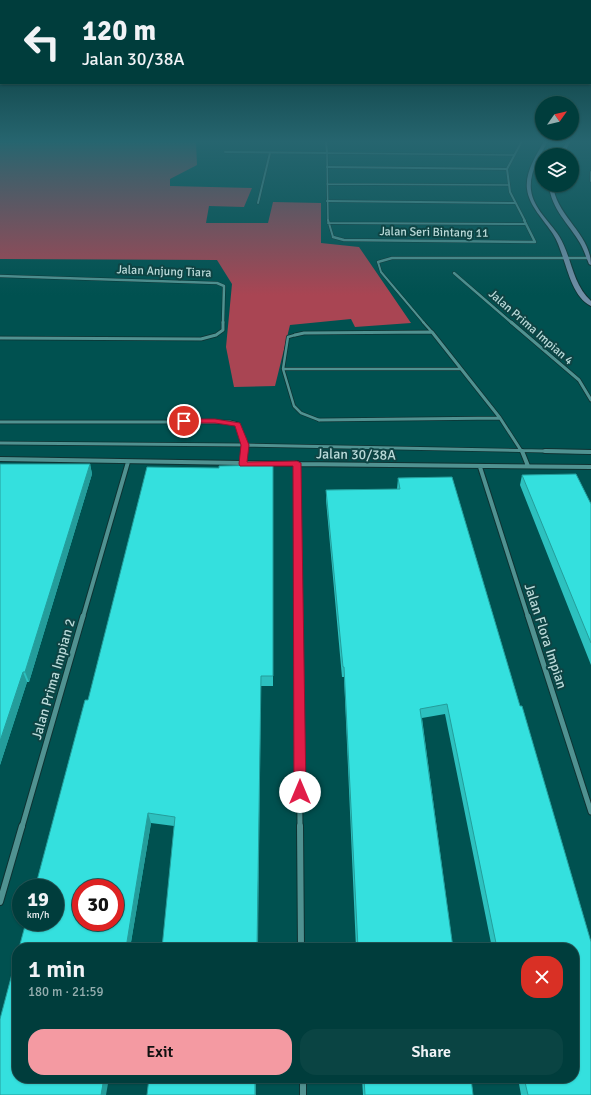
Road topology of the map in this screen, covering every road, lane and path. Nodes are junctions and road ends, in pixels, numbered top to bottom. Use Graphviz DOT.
graph roads {
  1 [pos="261,192"];
  2 [pos="327,192"];
  3 [pos="510,192"];
  4 [pos="530,192"];
  5 [pos="551,192"];
  6 [pos="327,201"];
  7 [pos="258,203"];
  8 [pos="515,203"];
  9 [pos="328,223"];
  10 [pos="526,224"];
  11 [pos="333,237"];
  12 [pos="566,257"];
  13 [pos="590,261"];
  14 [pos="378,262"];
  15 [pos="454,273"];
  16 [pos="0,276"];
  17 [pos="591,304"];
  18 [pos="432,332"];
  19 [pos="295,335"];
  20 [pos="0,338"];
  21 [pos="283,369"];
  22 [pos="460,369"];
  23 [pos="591,400"];
  24 [pos="500,418"];
  25 [pos="319,420"];
  26 [pos="0,422"];
  27 [pos="0,443"];
  28 [pos="245,445"];
  29 [pos="522,451"];
  30 [pos="591,452"];
  31 [pos="0,459"];
  32 [pos="128,462"];
  33 [pos="297,463"];
  34 [pos="243,464"];
  35 [pos="528,466"];
  36 [pos="480,467"];
  37 [pos="591,467"];
  38 [pos="591,812"];
  39 [pos="0,902"];
  40 [pos="301,943"];
  41 [pos="302,1083"];
  42 [pos="303,1095"];
  1 -- 7 [label="street"];
  2 -- 6 [label="lane"];
  3 -- 8 [label="street"];
  4 -- 12 [label="street"];
  5 -- 13 [label="street"];
  6 -- 8 [label="street"];
  6 -- 9 [label="lane"];
  8 -- 10 [label="street"];
  9 -- 10 [label="lane"];
  9 -- 11 [label="lane"];
  10 -- 11 [label="street, Jalan Seri Bintang 11"];
  12 -- 13 [label="street"];
  12 -- 14 [label="street"];
  12 -- 17 [label="street"];
  14 -- 18 [label="lane"];
  15 -- 23 [label="street, Jalan Prima Impian 4"];
  16 -- 20 [label="street, Jalan Anjung Tiara"];
  18 -- 19 [label="street"];
  18 -- 22 [label="street"];
  19 -- 21 [label="lane"];
  21 -- 22 [label="lane"];
  21 -- 25 [label="lane"];
  22 -- 24 [label="street"];
  24 -- 25 [label="street"];
  24 -- 29 [label="street"];
  26 -- 28 [label="street"];
  27 -- 28 [label="street, Jalan 30/38A"];
  28 -- 29 [label="street, Jalan 30/38A"];
  28 -- 34 [label="street"];
  29 -- 30 [label="street, Jalan 30/38A"];
  29 -- 35 [label="street"];
  31 -- 32 [label="street, Jalan 30/38A"];
  32 -- 34 [label="street, Jalan 30/38A"];
  32 -- 39 [label="street, Jalan Prima Impian 2"];
  33 -- 34 [label="street, Jalan 30/38A"];
  33 -- 36 [label="street, Jalan 30/38A"];
  33 -- 40 [label="street"];
  35 -- 36 [label="street, Jalan 30/38A"];
  35 -- 37 [label="street, Jalan 30/38A"];
  36 -- 38 [label="street, Jalan Flora Impian"];
  41 -- 42 [label="street"];
}
